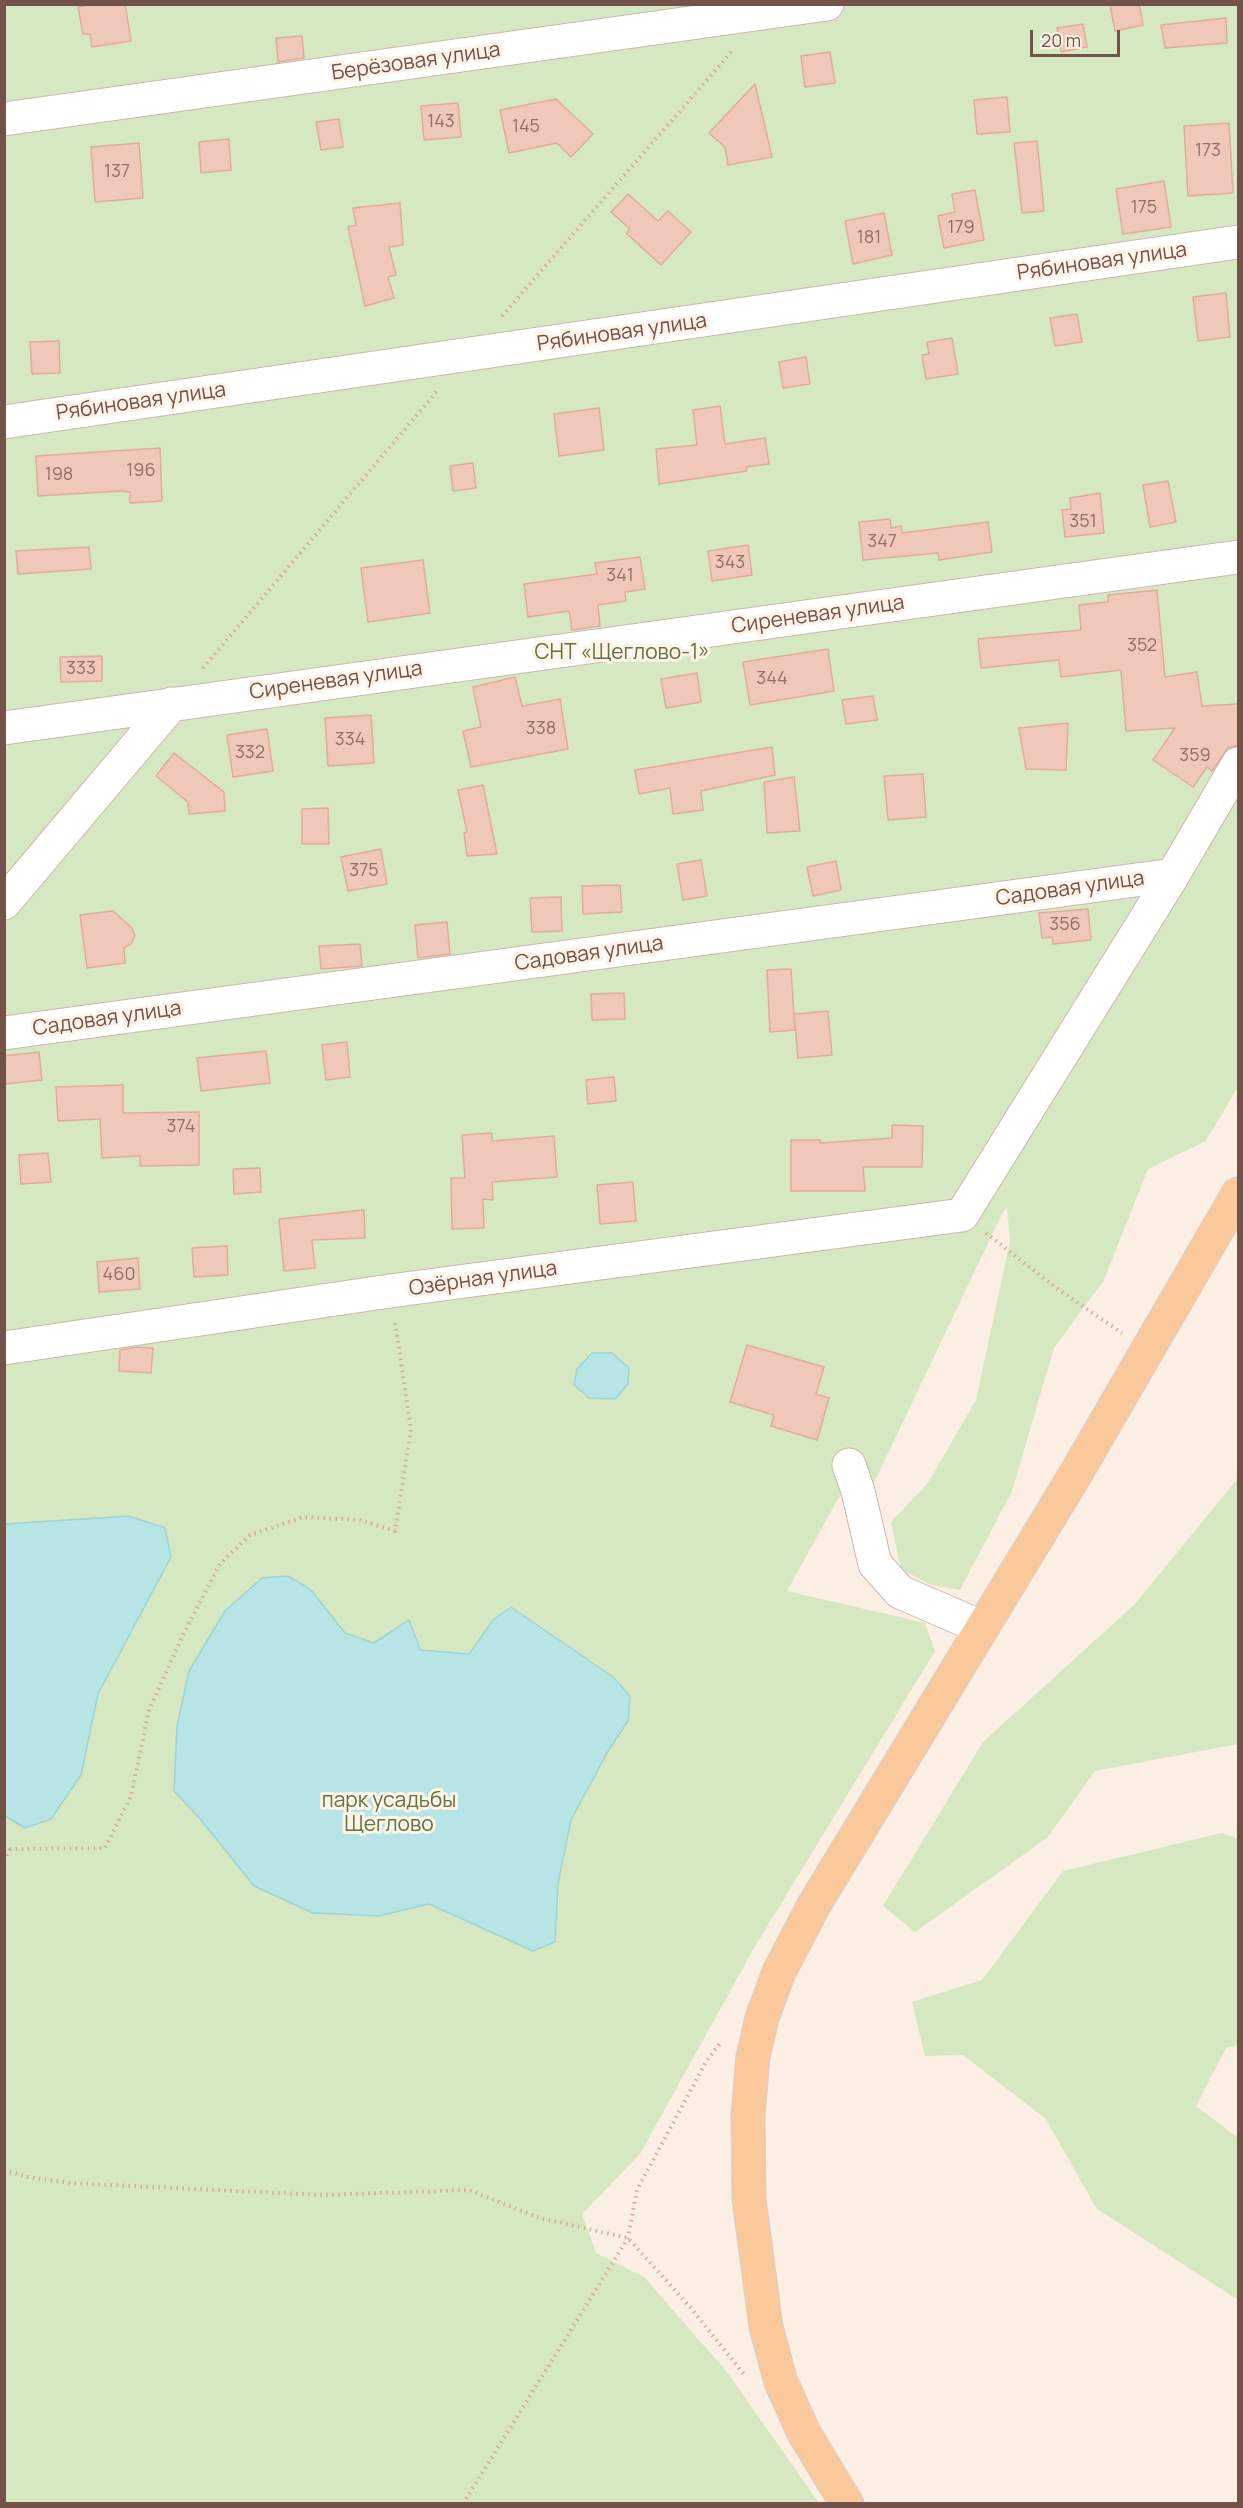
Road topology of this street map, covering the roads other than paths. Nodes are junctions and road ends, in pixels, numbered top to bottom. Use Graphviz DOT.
graph roads {
  1 [pos="827,4"];
  2 [pos="769,9"];
  3 [pos="4,119"];
  4 [pos="1239,242"];
  5 [pos="4,422"];
  6 [pos="1239,557"];
  7 [pos="172,704"];
  8 [pos="4,728"];
  9 [pos="1239,764"];
  10 [pos="1173,875"];
  11 [pos="4,903"];
  12 [pos="4,1033"];
  13 [pos="1239,1194"];
  14 [pos="4,1348"];
  15 [pos="849,1465"];
  16 [pos="981,1627"];
  17 [pos="847,2504"];
  1 -- 2 [label="street, Берёзовая улица"];
  2 -- 3 [label="street, Берёзовая улица"];
  4 -- 5 [label="street, Рябиновая улица"];
  6 -- 7 [label="street, Сиреневая улица"];
  7 -- 8 [label="street, Сиреневая улица"];
  7 -- 11 [label="street"];
  9 -- 10 [label="street"];
  10 -- 12 [label="street, Садовая улица"];
  10 -- 14 [label="street, Озёрная улица"];
  13 -- 16 [label="main road"];
  15 -- 16 [label="street"];
  16 -- 17 [label="main road"];
}
